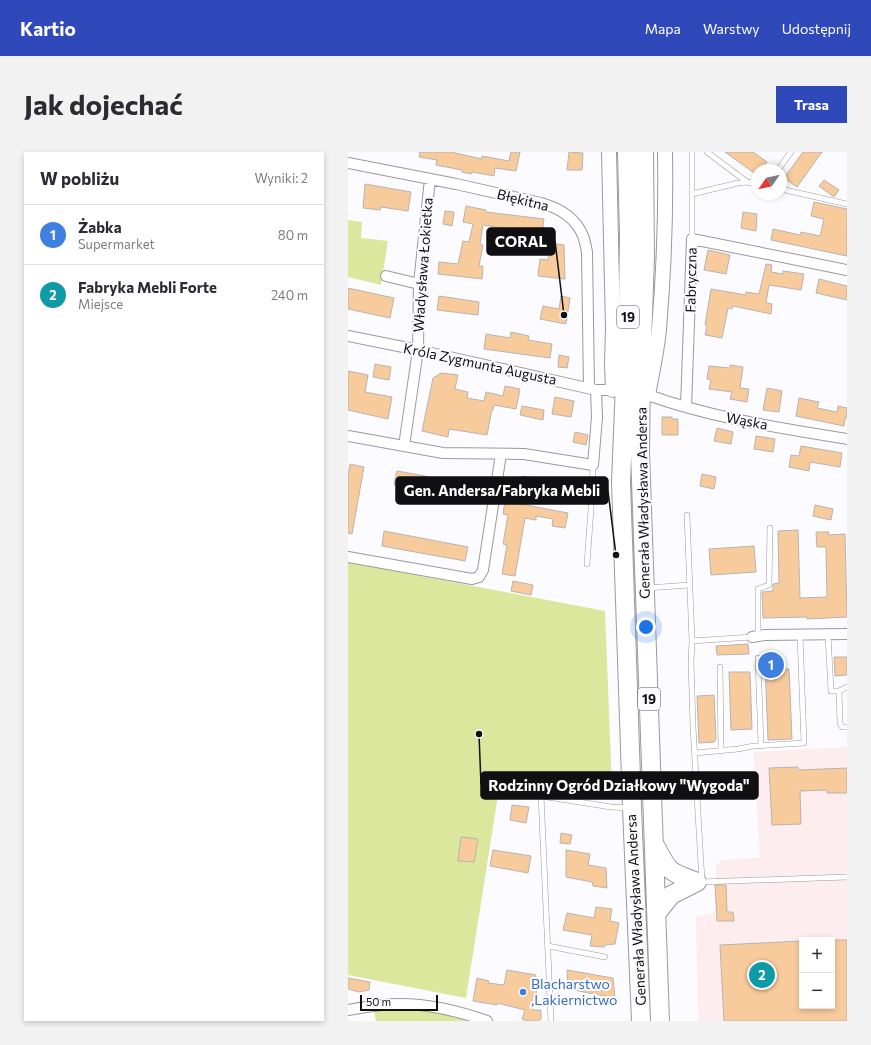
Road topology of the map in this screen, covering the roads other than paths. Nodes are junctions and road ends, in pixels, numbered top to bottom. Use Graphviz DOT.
graph roads {
  1 [pos="609,152"];
  2 [pos="627,152"];
  3 [pos="644,152"];
  4 [pos="665,152"];
  5 [pos="692,152"];
  6 [pos="707,152"];
  7 [pos="791,152"];
  8 [pos="348,163"];
  9 [pos="782,164"];
  10 [pos="430,178"];
  11 [pos="747,182"];
  12 [pos="751,183"];
  13 [pos="787,189"];
  14 [pos="692,194"];
  15 [pos="847,204"];
  16 [pos="692,239"];
  17 [pos="847,270"];
  18 [pos="386,276"];
  19 [pos="419,284"];
  20 [pos="348,336"];
  21 [pos="418,350"];
  22 [pos="599,390"];
  23 [pos="648,395"];
  24 [pos="686,407"];
  25 [pos="348,436"];
  26 [pos="847,439"];
  27 [pos="404,446"];
  28 [pos="640,452"];
  29 [pos="501,454"];
  30 [pos="593,465"];
  31 [pos="621,482"];
  32 [pos="687,515"];
  33 [pos="770,528"];
  34 [pos="348,557"];
  35 [pos="587,564"];
  36 [pos="689,585"];
  37 [pos="646,588"];
  38 [pos="847,634"];
  39 [pos="800,635"];
  40 [pos="828,635"];
  41 [pos="755,637"];
  42 [pos="692,640"];
  43 [pos="758,658"];
  44 [pos="720,667"];
  45 [pos="847,688"];
  46 [pos="839,691"];
  47 [pos="847,727"];
  48 [pos="761,745"];
  49 [pos="721,750"];
  50 [pos="695,753"];
  51 [pos="632,808"];
  52 [pos="655,845"];
  53 [pos="847,878"];
  54 [pos="700,882"];
  55 [pos="657,913"];
  56 [pos="548,946"];
  57 [pos="605,957"];
  58 [pos="348,1010"];
  59 [pos="487,1021"];
  60 [pos="551,1021"];
  61 [pos="641,1021"];
  62 [pos="660,1021"];
  1 -- 22 [label="main road"];
  2 -- 31 [label="highway, Generała Władysława Andersa / 19"];
  3 -- 28 [label="highway, Generała Władysława Andersa / 19"];
  4 -- 23 [label="main road"];
  5 -- 14 [label="lane"];
  6 -- 11 [label="lane"];
  7 -- 9 [label="lane"];
  8 -- 10 [label="street, Błękitna"];
  10 -- 19 [label="street, Władysława Łokietka"];
  10 -- 22 [label="street, Błękitna"];
  11 -- 12 [label="lane"];
  11 -- 14 [label="lane"];
  13 -- 15 [label="lane"];
  14 -- 16 [label="lane"];
  16 -- 17 [label="street, Fabryczna"];
  16 -- 24 [label="street, Fabryczna"];
  18 -- 19 [label="street"];
  19 -- 21 [label="street, Władysława Łokietka"];
  20 -- 21 [label="street, Króla Zygmunta Augusta"];
  21 -- 22 [label="street, Króla Zygmunta Augusta"];
  21 -- 27 [label="street, Władysława Łokietka"];
  22 -- 30 [label="street, Błękitna"];
  22 -- 31 [label="highway"];
  23 -- 24 [label="street, Wąska"];
  23 -- 28 [label="highway"];
  24 -- 26 [label="street, Wąska"];
  25 -- 27 [label="street"];
  27 -- 29 [label="street"];
  28 -- 37 [label="highway, Generała Władysława Andersa / 19"];
  29 -- 30 [label="street"];
  29 -- 34 [label="street"];
  30 -- 35 [label="lane"];
  31 -- 51 [label="highway, Generała Władysława Andersa / 19"];
  32 -- 36 [label="lane"];
  33 -- 41 [label="lane"];
  36 -- 37 [label="lane"];
  36 -- 42 [label="lane"];
  37 -- 52 [label="highway, Generała Władysława Andersa / 19"];
  38 -- 40 [label="street"];
  39 -- 40 [label="street"];
  39 -- 41 [label="street"];
  39 -- 48 [label="lane"];
  40 -- 46 [label="lane"];
  41 -- 42 [label="lane"];
  42 -- 50 [label="lane"];
  43 -- 48 [label="lane"];
  44 -- 49 [label="lane"];
  45 -- 46 [label="lane"];
  46 -- 47 [label="lane"];
  48 -- 49 [label="lane"];
  49 -- 50 [label="lane"];
  50 -- 54 [label="lane"];
  51 -- 56 [label="lane"];
  51 -- 61 [label="highway, Generała Władysława Andersa / 19"];
  52 -- 54 [label="highway"];
  52 -- 55 [label="highway, Generała Władysława Andersa / 19"];
  53 -- 54 [label="lane"];
  54 -- 55 [label="highway"];
  55 -- 62 [label="highway, Generała Władysława Andersa / 19"];
  56 -- 57 [label="lane"];
  56 -- 60 [label="lane"];
  58 -- 59 [label="street"];
}
